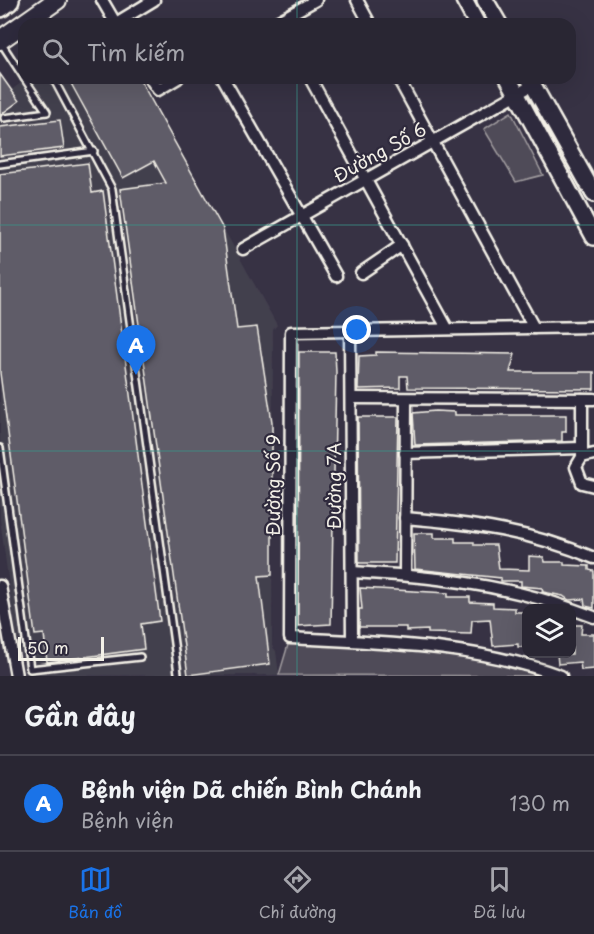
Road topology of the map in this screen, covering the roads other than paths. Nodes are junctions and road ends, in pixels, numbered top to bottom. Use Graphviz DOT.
graph roads {
  1 [pos="8,0"];
  2 [pos="57,0"];
  3 [pos="102,0"];
  4 [pos="154,0"];
  5 [pos="316,0"];
  6 [pos="357,0"];
  7 [pos="464,0"];
  8 [pos="485,0"];
  9 [pos="0,6"];
  10 [pos="33,18"];
  11 [pos="112,18"];
  12 [pos="126,18"];
  13 [pos="286,18"];
  14 [pos="367,18"];
  15 [pos="474,18"];
  16 [pos="496,18"];
  17 [pos="18,29"];
  18 [pos="0,41"];
  19 [pos="18,69"];
  20 [pos="28,84"];
  21 [pos="56,84"];
  22 [pos="154,84"];
  23 [pos="168,84"];
  24 [pos="227,84"];
  25 [pos="313,84"];
  26 [pos="401,84"];
  27 [pos="511,84"];
  28 [pos="528,84"];
  29 [pos="533,84"];
  30 [pos="516,94"];
  31 [pos="4,118"];
  32 [pos="433,144"];
  33 [pos="94,151"];
  34 [pos="0,164"];
  35 [pos="366,181"];
  36 [pos="594,194"];
  37 [pos="303,215"];
  38 [pos="594,237"];
  39 [pos="402,245"];
  40 [pos="243,249"];
  41 [pos="361,273"];
  42 [pos="336,276"];
  43 [pos="594,327"];
  44 [pos="447,328"];
  45 [pos="534,328"];
  46 [pos="350,330"];
  47 [pos="351,398"];
  48 [pos="406,399"];
  49 [pos="582,399"];
  50 [pos="594,399"];
  51 [pos="0,448"];
  52 [pos="405,453"];
  53 [pos="582,453"];
  54 [pos="594,454"];
  55 [pos="594,486"];
  56 [pos="405,518"];
  57 [pos="594,558"];
  58 [pos="352,572"];
  59 [pos="405,575"];
  60 [pos="0,586"];
  61 [pos="556,604"];
  62 [pos="576,611"];
  63 [pos="594,617"];
  64 [pos="352,641"];
  65 [pos="140,657"];
  66 [pos="178,673"];
  67 [pos="16,676"];
  68 [pos="561,676"];
  1 -- 9 [label="highway"];
  2 -- 10 [label="main road"];
  3 -- 11 [label="street"];
  4 -- 12 [label="street"];
  5 -- 13 [label="street"];
  6 -- 14 [label="street"];
  7 -- 15 [label="street"];
  8 -- 16 [label="street"];
  17 -- 18 [label="main road"];
  18 -- 19 [label="lane"];
  20 -- 31 [label="lane"];
  21 -- 33 [label="lane"];
  22 -- 23 [label="street"];
  24 -- 37 [label="street"];
  25 -- 35 [label="street"];
  26 -- 32 [label="street"];
  27 -- 30 [label="street"];
  28 -- 30 [label="street, Đường Số 6"];
  29 -- 36 [label="street"];
  30 -- 32 [label="street, Đường Số 6"];
  30 -- 38 [label="street"];
  32 -- 35 [label="street, Đường Số 6"];
  32 -- 45 [label="street"];
  33 -- 34 [label="lane"];
  33 -- 66 [label="lane"];
  35 -- 37 [label="street, Đường Số 6"];
  35 -- 39 [label="street"];
  37 -- 40 [label="street, Đường Số 6"];
  37 -- 42 [label="street"];
  39 -- 41 [label="street"];
  39 -- 44 [label="street"];
  43 -- 45 [label="street"];
  44 -- 45 [label="street"];
  44 -- 46 [label="street"];
  46 -- 47 [label="street, Đường 7A"];
  46 -- 64 [label="street, Đường Số 9"];
  47 -- 48 [label="street"];
  47 -- 58 [label="street, Đường 7A"];
  48 -- 49 [label="street"];
  48 -- 52 [label="street"];
  49 -- 50 [label="street"];
  49 -- 53 [label="street"];
  51 -- 65 [label="lane"];
  52 -- 53 [label="street"];
  52 -- 56 [label="street"];
  53 -- 54 [label="street"];
  53 -- 55 [label="street"];
  56 -- 57 [label="street"];
  56 -- 59 [label="street"];
  58 -- 59 [label="street"];
  58 -- 64 [label="street, Đường 7A"];
  59 -- 61 [label="street"];
  60 -- 67 [label="street"];
  62 -- 63 [label="street"];
  64 -- 68 [label="street"];
}
